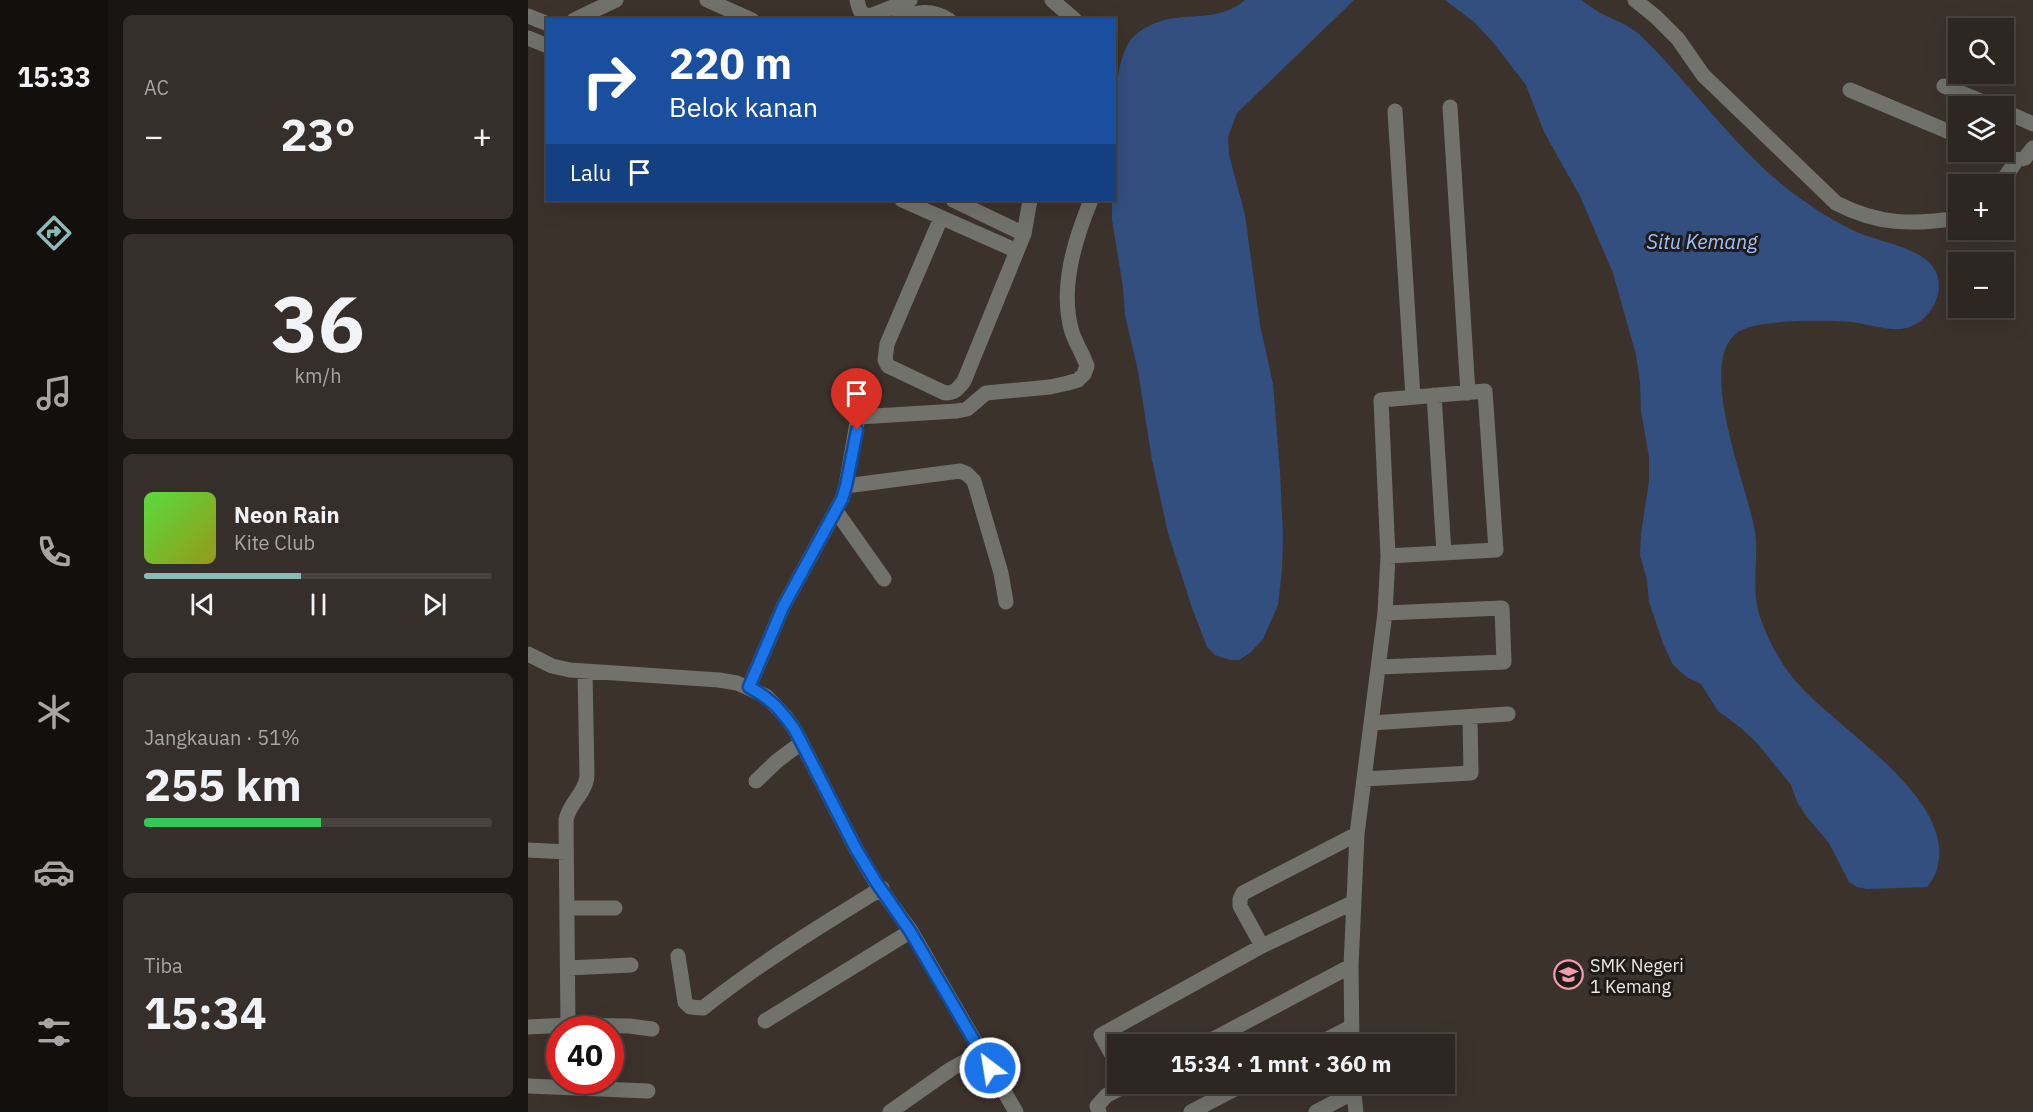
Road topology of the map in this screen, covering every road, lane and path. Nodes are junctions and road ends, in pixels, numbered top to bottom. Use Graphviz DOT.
graph roads {
  1 [pos="616,0"];
  2 [pos="707,0"];
  3 [pos="857,0"];
  4 [pos="910,0"];
  5 [pos="1052,0"];
  6 [pos="1635,0"];
  7 [pos="528,16"];
  8 [pos="578,18"];
  9 [pos="748,18"];
  10 [pos="904,18"];
  11 [pos="946,18"];
  12 [pos="1073,18"];
  13 [pos="546,23"];
  14 [pos="546,32"];
  15 [pos="529,38"];
  16 [pos="546,45"];
  17 [pos="1944,86"];
  18 [pos="1850,90"];
  19 [pos="1968,96"];
  20 [pos="1450,107"];
  21 [pos="1395,111"];
  22 [pos="2014,115"];
  23 [pos="2033,124"];
  24 [pos="1948,131"];
  25 [pos="2033,148"];
  26 [pos="2014,159"];
  27 [pos="2017,160"];
  28 [pos="2007,174"];
  29 [pos="904,201"];
  30 [pos="955,201"];
  31 [pos="1030,201"];
  32 [pos="1091,201"];
  33 [pos="941,218"];
  34 [pos="1948,219"];
  35 [pos="1024,234"];
  36 [pos="1017,252"];
  37 [pos="1468,393"];
  38 [pos="1434,395"];
  39 [pos="1413,397"];
  40 [pos="846,486"];
  41 [pos="836,511"];
  42 [pos="1443,553"];
  43 [pos="1388,556"];
  44 [pos="884,579"];
  45 [pos="1006,602"];
  46 [pos="1385,613"];
  47 [pos="528,654"];
  48 [pos="1379,667"];
  49 [pos="585,672"];
  50 [pos="749,687"];
  51 [pos="1508,714"];
  52 [pos="1470,717"];
  53 [pos="1371,723"];
  54 [pos="801,743"];
  55 [pos="1364,779"];
  56 [pos="756,780"];
  57 [pos="1357,834"];
  58 [pos="528,850"];
  59 [pos="566,852"];
  60 [pos="882,888"];
  61 [pos="1352,903"];
  62 [pos="568,908"];
  63 [pos="615,908"];
  64 [pos="910,931"];
  65 [pos="1262,946"];
  66 [pos="678,956"];
  67 [pos="631,965"];
  68 [pos="1351,966"];
  69 [pos="568,968"];
  70 [pos="568,1016"];
  71 [pos="765,1021"];
  72 [pos="624,1026"];
  73 [pos="546,1027"];
  74 [pos="1351,1027"];
  75 [pos="528,1028"];
  76 [pos="652,1029"];
  77 [pos="1223,1034"];
  78 [pos="1337,1034"];
  79 [pos="1351,1034"];
  80 [pos="1107,1046"];
  81 [pos="980,1053"];
  82 [pos="528,1086"];
  83 [pos="648,1091"];
  84 [pos="1111,1094"];
  85 [pos="1225,1094"];
  86 [pos="1344,1094"];
  87 [pos="1354,1094"];
  88 [pos="890,1112"];
  89 [pos="1016,1112"];
  90 [pos="1099,1112"];
  91 [pos="1191,1112"];
  92 [pos="1316,1112"];
  93 [pos="1356,1112"];
  1 -- 8 [label="street"];
  2 -- 9 [label="street"];
  3 -- 4 [label="street"];
  5 -- 12 [label="street"];
  6 -- 34 [label="street"];
  7 -- 13 [label="street"];
  10 -- 11 [label="street"];
  14 -- 15 [label="street"];
  15 -- 16 [label="street"];
  17 -- 19 [label="street"];
  18 -- 24 [label="street"];
  20 -- 37 [label="street"];
  21 -- 39 [label="street"];
  22 -- 23 [label="street"];
  25 -- 27 [label="street"];
  26 -- 27 [label="street"];
  27 -- 28 [label="street"];
  29 -- 33 [label="street"];
  30 -- 35 [label="street"];
  31 -- 35 [label="street"];
  32 -- 40 [label="street"];
  33 -- 36 [label="street"];
  33 -- 36 [label="street"];
  35 -- 36 [label="street"];
  37 -- 38 [label="street"];
  37 -- 42 [label="street"];
  38 -- 39 [label="street"];
  38 -- 42 [label="street"];
  39 -- 43 [label="street"];
  40 -- 41 [label="street"];
  40 -- 45 [label="street"];
  41 -- 44 [label="street"];
  41 -- 50 [label="street"];
  42 -- 43 [label="street"];
  43 -- 46 [label="street"];
  46 -- 48 [label="street"];
  46 -- 48 [label="street"];
  47 -- 49 [label="street"];
  48 -- 53 [label="street"];
  49 -- 50 [label="street"];
  49 -- 59 [label="street"];
  50 -- 54 [label="street"];
  51 -- 52 [label="street"];
  52 -- 53 [label="street"];
  52 -- 55 [label="street"];
  53 -- 55 [label="street"];
  54 -- 56 [label="street"];
  54 -- 60 [label="street"];
  55 -- 57 [label="street"];
  57 -- 61 [label="street"];
  57 -- 65 [label="street"];
  58 -- 59 [label="street"];
  59 -- 62 [label="street"];
  60 -- 64 [label="street"];
  60 -- 66 [label="street"];
  61 -- 65 [label="street"];
  61 -- 68 [label="street"];
  62 -- 63 [label="street"];
  62 -- 69 [label="street"];
  64 -- 71 [label="street"];
  64 -- 81 [label="street"];
  65 -- 80 [label="street"];
  67 -- 69 [label="street"];
  68 -- 74 [label="street"];
  68 -- 77 [label="street"];
  69 -- 70 [label="street"];
  72 -- 76 [label="street"];
  73 -- 75 [label="street"];
  74 -- 78 [label="street"];
  74 -- 79 [label="street"];
  81 -- 88 [label="street"];
  81 -- 89 [label="street"];
  82 -- 83 [label="street"];
  84 -- 90 [label="street"];
  85 -- 91 [label="street"];
  86 -- 92 [label="street"];
  87 -- 93 [label="street"];
}
